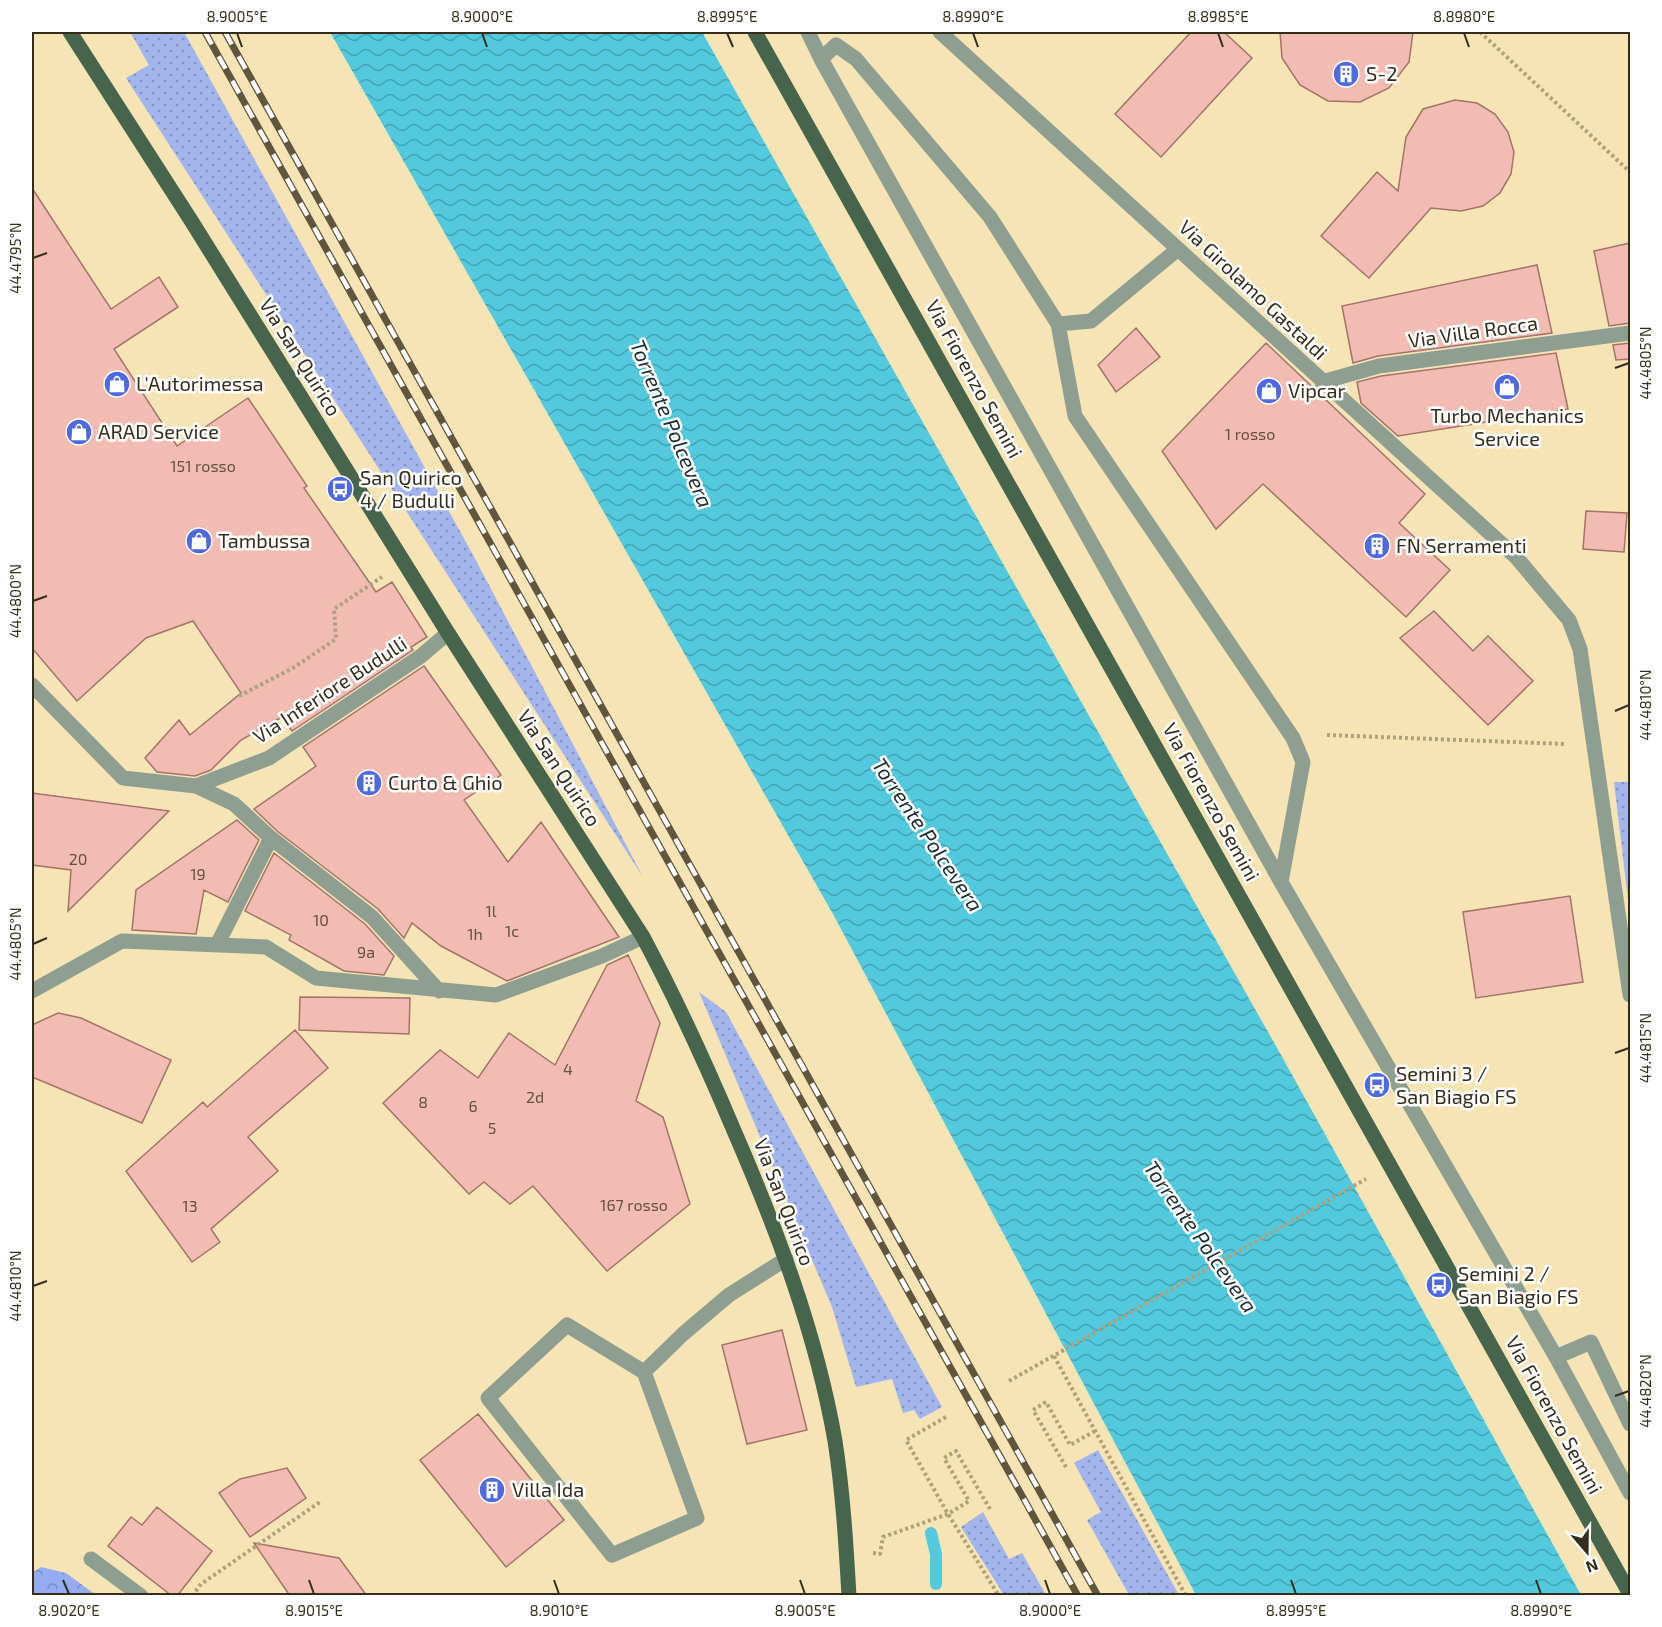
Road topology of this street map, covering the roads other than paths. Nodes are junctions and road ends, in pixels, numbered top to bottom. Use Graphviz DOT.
graph roads {
  1 [pos="70,32"];
  2 [pos="755,32"];
  3 [pos="808,32"];
  4 [pos="940,32"];
  5 [pos="822,59"];
  6 [pos="1178,249"];
  7 [pos="1058,324"];
  8 [pos="1630,333"];
  9 [pos="1322,382"];
  10 [pos="448,633"];
  11 [pos="32,686"];
  12 [pos="196,786"];
  13 [pos="271,838"];
  14 [pos="1281,882"];
  15 [pos="643,937"];
  16 [pos="217,945"];
  17 [pos="32,991"];
  18 [pos="439,991"];
  19 [pos="1630,995"];
  20 [pos="786,1259"];
  21 [pos="1556,1357"];
  22 [pos="644,1372"];
  23 [pos="1630,1424"];
  24 [pos="1630,1493"];
  25 [pos="91,1559"];
  26 [pos="1630,1594"];
  27 [pos="141,1596"];
  28 [pos="849,1596"];
  1 -- 10 [label="main road, Via San Quirico"];
  2 -- 26 [label="main road, Via Fiorenzo Semini"];
  3 -- 5 [label="street"];
  4 -- 6 [label="street, Via Girolamo Gastaldi"];
  5 -- 7 [label="street"];
  5 -- 14 [label="street"];
  6 -- 7 [label="street"];
  6 -- 9 [label="street, Via Girolamo Gastaldi"];
  7 -- 14 [label="street"];
  8 -- 9 [label="street, Via Villa Rocca"];
  9 -- 19 [label="street, Via Girolamo Gastaldi"];
  10 -- 12 [label="street, Via Inferiore Budulli"];
  10 -- 15 [label="main road, Via San Quirico"];
  11 -- 12 [label="street, Via Inferiore Budulli"];
  12 -- 13 [label="street, Via Inferiore Budulli"];
  13 -- 16 [label="street"];
  13 -- 18 [label="street, Via Inferiore Budulli"];
  14 -- 21 [label="street"];
  15 -- 18 [label="street"];
  15 -- 20 [label="main road, Via San Quirico"];
  16 -- 17 [label="street"];
  16 -- 18 [label="street"];
  20 -- 22 [label="street"];
  20 -- 28 [label="main road, Via San Quirico"];
  21 -- 23 [label="street"];
  21 -- 24 [label="street"];
  22 -- 22 [label="street"];
  25 -- 27 [label="street"];
}
